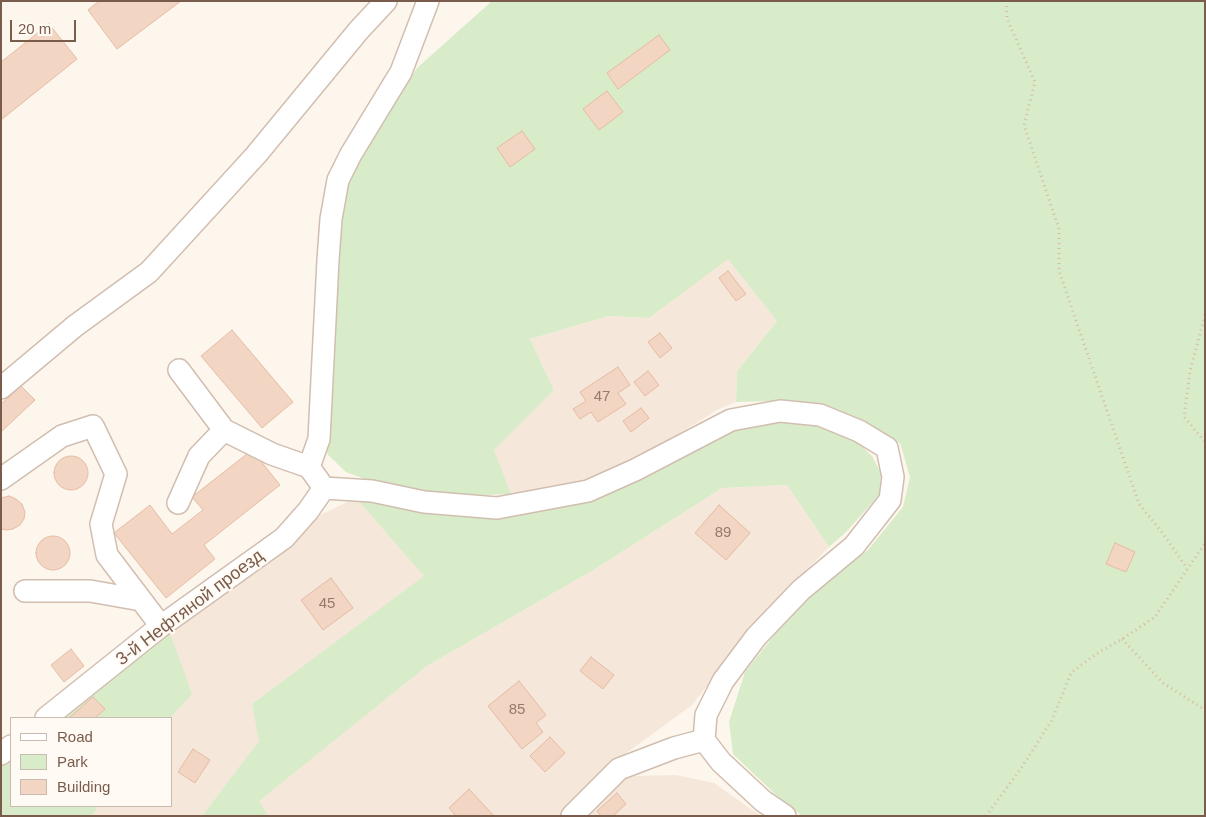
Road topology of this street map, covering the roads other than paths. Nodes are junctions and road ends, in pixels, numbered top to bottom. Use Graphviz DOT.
graph roads {
  1 [pos="386,1"];
  2 [pos="428,1"];
  3 [pos="179,370"];
  4 [pos="1,388"];
  5 [pos="224,430"];
  6 [pos="309,467"];
  7 [pos="1,479"];
  8 [pos="324,488"];
  9 [pos="178,503"];
  10 [pos="25,591"];
  11 [pos="141,600"];
  12 [pos="161,626"];
  13 [pos="47,717"];
  14 [pos="704,740"];
  15 [pos="572,816"];
  16 [pos="785,816"];
  1 -- 4 [label="street"];
  2 -- 6 [label="street"];
  3 -- 5 [label="street"];
  5 -- 6 [label="street"];
  5 -- 9 [label="street"];
  6 -- 8 [label="street"];
  7 -- 11 [label="street"];
  8 -- 12 [label="street, 3-й Нефтяной проезд"];
  8 -- 14 [label="street"];
  10 -- 11 [label="street"];
  11 -- 12 [label="street"];
  12 -- 13 [label="street, 3-й Нефтяной проезд"];
  14 -- 15 [label="street"];
  14 -- 16 [label="street"];
}
